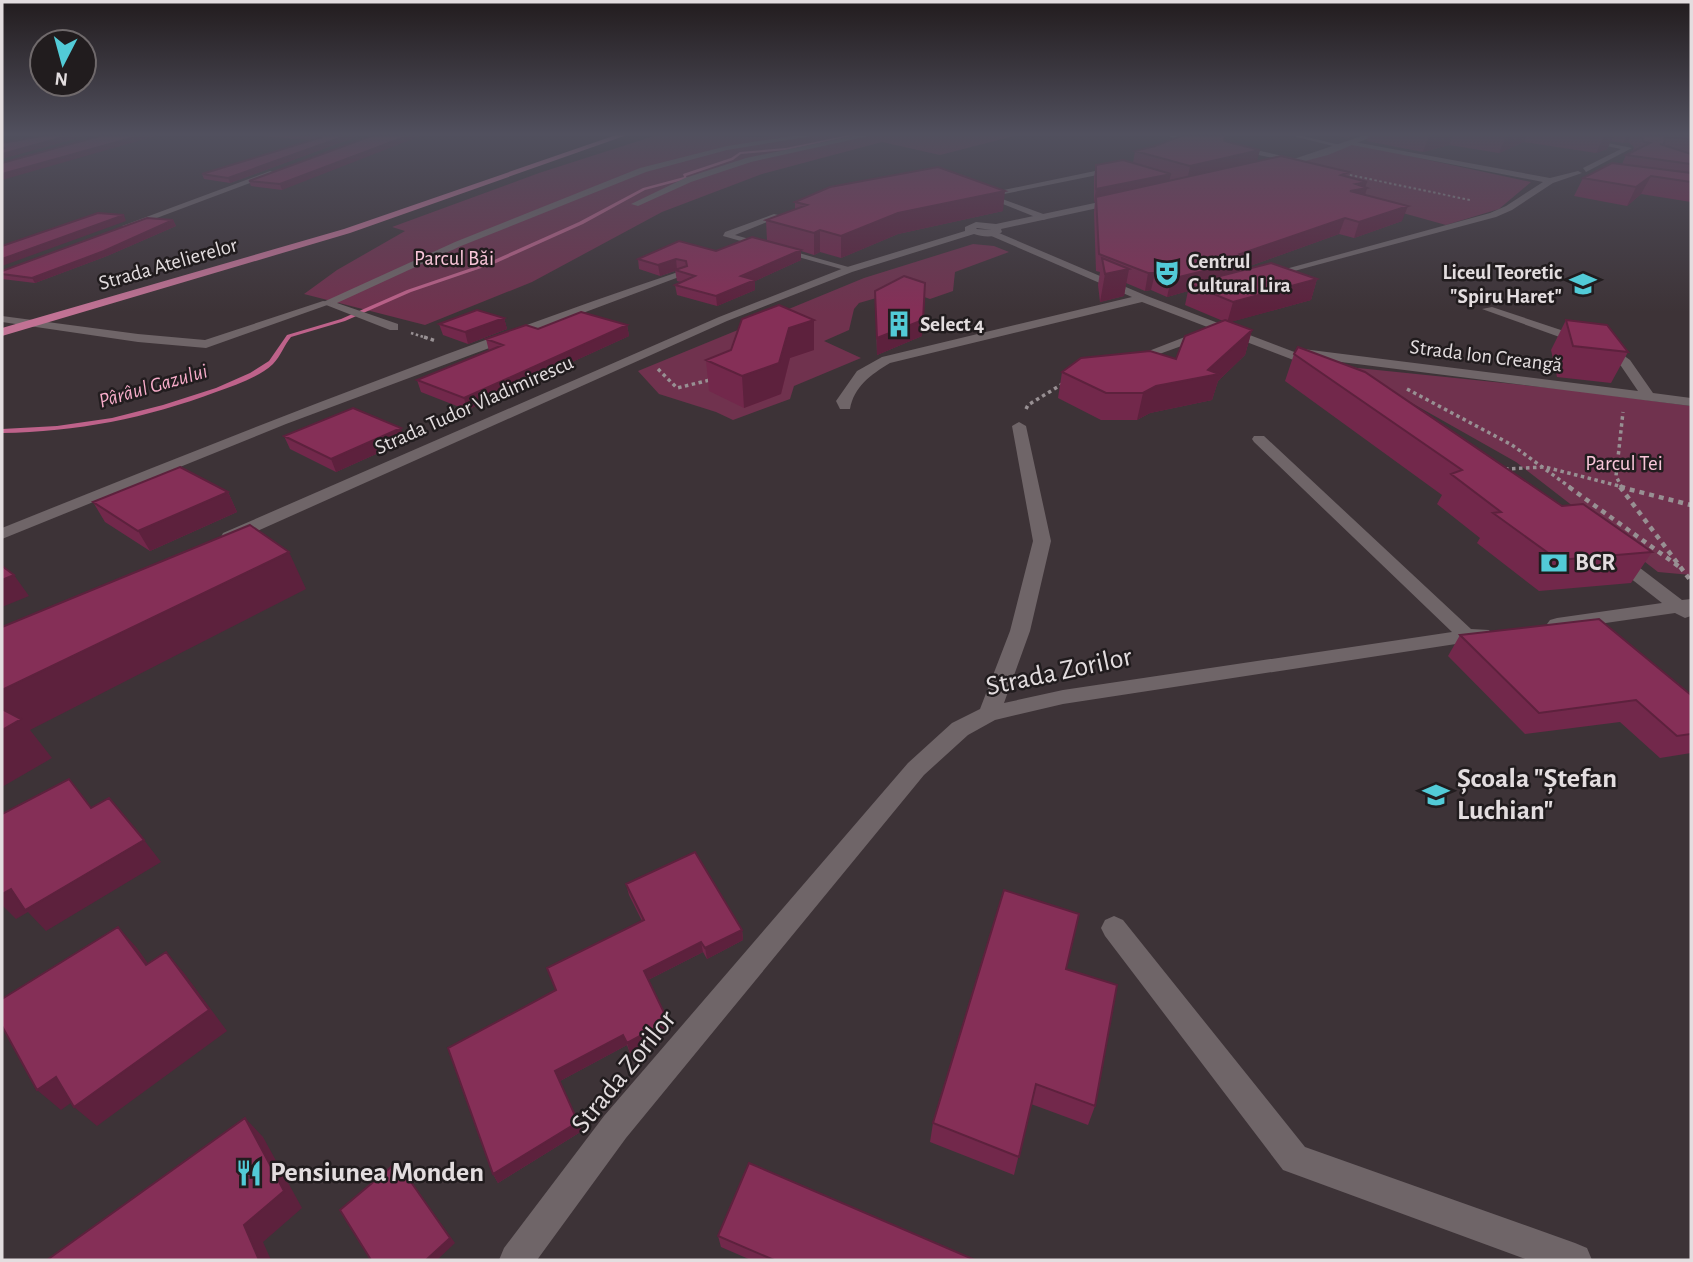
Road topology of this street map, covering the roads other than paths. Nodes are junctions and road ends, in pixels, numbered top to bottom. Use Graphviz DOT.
graph roads {
  1 [pos="216,194"];
  2 [pos="453,194"];
  3 [pos="583,194"];
  4 [pos="657,194"];
  5 [pos="989,194"];
  6 [pos="1530,194"];
  7 [pos="1125,200"];
  8 [pos="635,204"];
  9 [pos="777,216"];
  10 [pos="1044,217"];
  11 [pos="994,230"];
  12 [pos="114,231"];
  13 [pos="848,270"];
  14 [pos="682,274"];
  15 [pos="1253,281"];
  16 [pos="1143,298"];
  17 [pos="1174,302"];
  18 [pos="327,303"];
  19 [pos="1161,305"];
  20 [pos="1488,309"];
  21 [pos="2,319"];
  22 [pos="36,322"];
  23 [pos="394,327"];
  24 [pos="1219,328"];
  25 [pos="2,332"];
  26 [pos="1276,347"];
  27 [pos="1147,354"];
  28 [pos="1353,361"];
  29 [pos="1337,371"];
  30 [pos="1649,397"];
  31 [pos="1691,402"];
  32 [pos="845,406"];
  33 [pos="1019,426"];
  34 [pos="1259,439"];
  35 [pos="2,534"];
  36 [pos="218,542"];
  37 [pos="1608,552"];
  38 [pos="1688,610"];
  39 [pos="1534,628"];
  40 [pos="1507,631"];
  41 [pos="1467,636"];
  42 [pos="989,714"];
  43 [pos="1114,928"];
  44 [pos="516,1260"];
  45 [pos="1575,1260"];
  1 -- 12 [label="street"];
  2 -- 22 [label="main road, Strada Atelierelor"];
  3 -- 18 [label="street"];
  4 -- 8 [label="street"];
  5 -- 10 [label="street"];
  6 -- 15 [label="street"];
  7 -- 10 [label="street, Strada Tudor Vladimirescu"];
  9 -- 13 [label="street"];
  10 -- 11 [label="street, Strada Tudor Vladimirescu"];
  11 -- 13 [label="street, Strada Tudor Vladimirescu"];
  11 -- 16 [label="street, Strada Ion Creangă"];
  13 -- 36 [label="street, Strada Tudor Vladimirescu"];
  14 -- 35 [label="street"];
  16 -- 19 [label="street, Strada Ion Creangă"];
  16 -- 32 [label="street"];
  17 -- 19 [label="street"];
  18 -- 22 [label="street"];
  18 -- 23 [label="street"];
  19 -- 24 [label="street, Strada Ion Creangă"];
  20 -- 30 [label="street"];
  21 -- 22 [label="street"];
  22 -- 25 [label="main road, Strada Atelierelor"];
  24 -- 26 [label="street, Strada Ion Creangă"];
  24 -- 27 [label="street"];
  26 -- 28 [label="street, Strada Ion Creangă"];
  26 -- 29 [label="street"];
  28 -- 29 [label="street"];
  28 -- 30 [label="street, Strada Ion Creangă"];
  30 -- 31 [label="street, Strada Ion Creangă"];
  33 -- 42 [label="street"];
  34 -- 41 [label="street"];
  37 -- 38 [label="street"];
  38 -- 39 [label="street"];
  40 -- 41 [label="street, Strada Zorilor"];
  41 -- 42 [label="street, Strada Zorilor"];
  42 -- 44 [label="street, Strada Zorilor"];
  43 -- 45 [label="street"];
}
